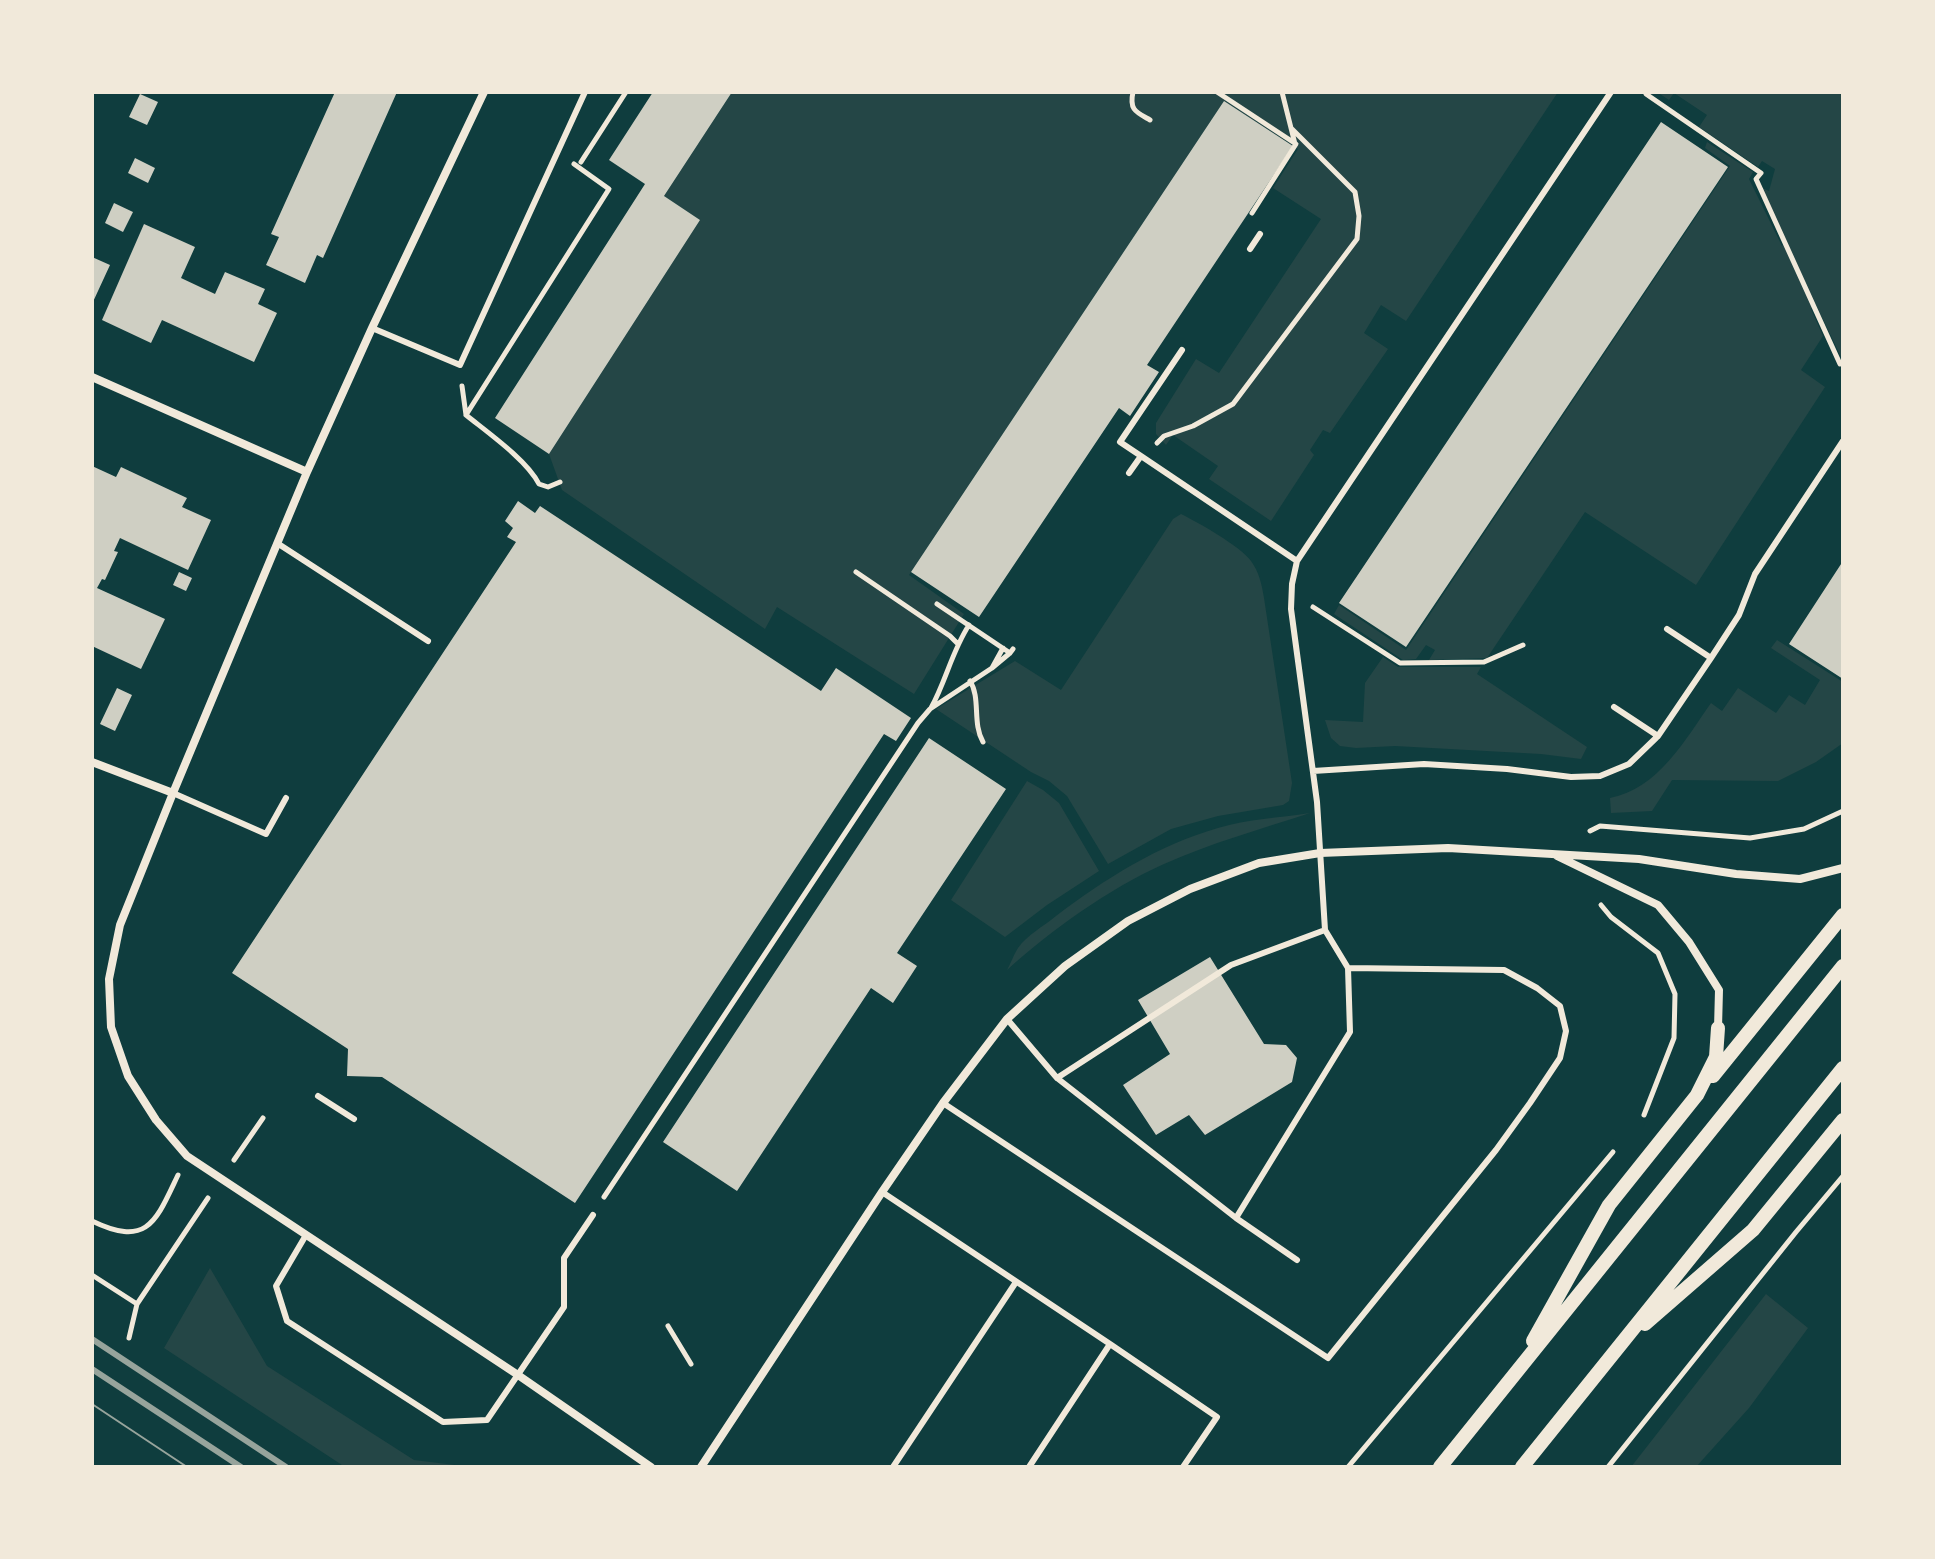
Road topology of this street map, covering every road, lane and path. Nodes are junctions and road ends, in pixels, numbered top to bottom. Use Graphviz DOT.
graph roads {
  1 [pos="484,92"];
  2 [pos="585,92"];
  3 [pos="626,92"];
  4 [pos="1133,92"];
  5 [pos="1217,92"];
  6 [pos="1282,92"];
  7 [pos="1611,92"];
  8 [pos="1647,92"];
  9 [pos="1150,120"];
  10 [pos="1292,129"];
  11 [pos="1296,144"];
  12 [pos="558,152"];
  13 [pos="578,167"];
  14 [pos="1271,184"];
  15 [pos="1260,234"];
  16 [pos="1250,249"];
  17 [pos="372,328"];
  18 [pos="1182,350"];
  19 [pos="1840,364"];
  20 [pos="460,365"];
  21 [pos="92,377"];
  22 [pos="466,415"];
  23 [pos="1843,441"];
  24 [pos="1141,456"];
  25 [pos="307,472"];
  26 [pos="1129,473"];
  27 [pos="560,482"];
  28 [pos="277,543"];
  29 [pos="1297,561"];
  30 [pos="856,572"];
  31 [pos="937,604"];
  32 [pos="1312,607"];
  33 [pos="969,625"];
  34 [pos="1667,629"];
  35 [pos="428,641"];
  36 [pos="957,643"];
  37 [pos="1523,645"];
  38 [pos="1003,648"];
  39 [pos="1711,658"];
  40 [pos="992,668"];
  41 [pos="970,681"];
  42 [pos="1614,707"];
  43 [pos="930,709"];
  44 [pos="1658,736"];
  45 [pos="983,742"];
  46 [pos="92,762"];
  47 [pos="1313,771"];
  48 [pos="173,793"];
  49 [pos="286,798"];
  50 [pos="1843,811"];
  51 [pos="1320,853"];
  52 [pos="1553,854"];
  53 [pos="1843,868"];
  54 [pos="1592,896"];
  55 [pos="1843,915"];
  56 [pos="1325,930"];
  57 [pos="1843,966"];
  58 [pos="1348,968"];
  59 [pos="1007,1019"];
  60 [pos="1718,1028"];
  61 [pos="1843,1068"];
  62 [pos="1057,1078"];
  63 [pos="1697,1095"];
  64 [pos="318,1096"];
  65 [pos="943,1103"];
  66 [pos="1644,1116"];
  67 [pos="354,1119"];
  68 [pos="1843,1120"];
  69 [pos="1614,1151"];
  70 [pos="187,1156"];
  71 [pos="1843,1176"];
  72 [pos="882,1192"];
  73 [pos="593,1215"];
  74 [pos="1236,1218"];
  75 [pos="92,1221"];
  76 [pos="306,1235"];
  77 [pos="180,1241"];
  78 [pos="1297,1260"];
  79 [pos="92,1275"];
  80 [pos="1016,1282"];
  81 [pos="137,1304"];
  82 [pos="668,1326"];
  83 [pos="129,1338"];
  84 [pos="1110,1344"];
  85 [pos="1615,1350"];
  86 [pos="691,1364"];
  87 [pos="518,1375"];
  88 [pos="1513,1376"];
  89 [pos="651,1467"];
  90 [pos="701,1467"];
  91 [pos="893,1467"];
  92 [pos="1029,1467"];
  93 [pos="1183,1467"];
  94 [pos="1348,1467"];
  95 [pos="1440,1467"];
  96 [pos="1522,1467"];
  97 [pos="1608,1467"];
  1 -- 17 [label="street"];
  2 -- 12 [label="lane"];
  3 -- 13 [label="path"];
  4 -- 9 [label="path"];
  5 -- 11 [label="path"];
  6 -- 10 [label="path"];
  7 -- 29 [label="lane"];
  8 -- 19 [label="path"];
  10 -- 11 [label="path"];
  10 -- 24 [label="path"];
  11 -- 14 [label="path"];
  12 -- 13 [label="path"];
  12 -- 20 [label="lane"];
  13 -- 22 [label="path"];
  15 -- 16 [label="lane"];
  17 -- 20 [label="lane"];
  17 -- 25 [label="street"];
  18 -- 24 [label="lane"];
  20 -- 22 [label="path"];
  21 -- 25 [label="street"];
  22 -- 27 [label="path"];
  23 -- 39 [label="lane"];
  24 -- 26 [label="lane"];
  24 -- 29 [label="lane"];
  25 -- 28 [label="street"];
  28 -- 35 [label="lane"];
  28 -- 48 [label="street"];
  29 -- 47 [label="lane"];
  30 -- 36 [label="path"];
  31 -- 33 [label="path"];
  32 -- 37 [label="path"];
  33 -- 36 [label="path"];
  33 -- 38 [label="path"];
  34 -- 39 [label="lane"];
  36 -- 43 [label="path"];
  38 -- 40 [label="path"];
  38 -- 40 [label="path"];
  39 -- 44 [label="lane"];
  40 -- 41 [label="path"];
  41 -- 43 [label="path"];
  41 -- 45 [label="path"];
  42 -- 44 [label="lane"];
  43 -- 73 [label="path"];
  44 -- 47 [label="lane"];
  46 -- 48 [label="street"];
  47 -- 51 [label="lane"];
  48 -- 49 [label="lane"];
  48 -- 70 [label="street"];
  50 -- 52 [label="path"];
  51 -- 52 [label="street"];
  51 -- 56 [label="lane"];
  51 -- 59 [label="street"];
  52 -- 53 [label="street"];
  52 -- 60 [label="street"];
  54 -- 66 [label="path"];
  55 -- 63 [label="street"];
  56 -- 58 [label="lane"];
  56 -- 62 [label="lane"];
  57 -- 88 [label="street"];
  58 -- 65 [label="lane"];
  58 -- 74 [label="lane"];
  59 -- 62 [label="lane"];
  59 -- 65 [label="street"];
  60 -- 63 [label="street"];
  61 -- 85 [label="street"];
  62 -- 74 [label="lane"];
  63 -- 88 [label="street"];
  64 -- 67 [label="lane"];
  65 -- 72 [label="street"];
  68 -- 85 [label="street"];
  69 -- 94 [label="path"];
  70 -- 75 [label="path"];
  70 -- 76 [label="street"];
  71 -- 97 [label="path"];
  72 -- 80 [label="lane"];
  72 -- 90 [label="street"];
  73 -- 87 [label="lane"];
  74 -- 78 [label="lane"];
  76 -- 87 [label="street"];
  76 -- 87 [label="lane"];
  77 -- 81 [label="path"];
  79 -- 81 [label="path"];
  80 -- 84 [label="lane"];
  80 -- 91 [label="lane"];
  81 -- 83 [label="path"];
  82 -- 86 [label="path"];
  84 -- 92 [label="lane"];
  84 -- 93 [label="lane"];
  85 -- 96 [label="street"];
  87 -- 89 [label="street"];
  88 -- 95 [label="street"];
}
